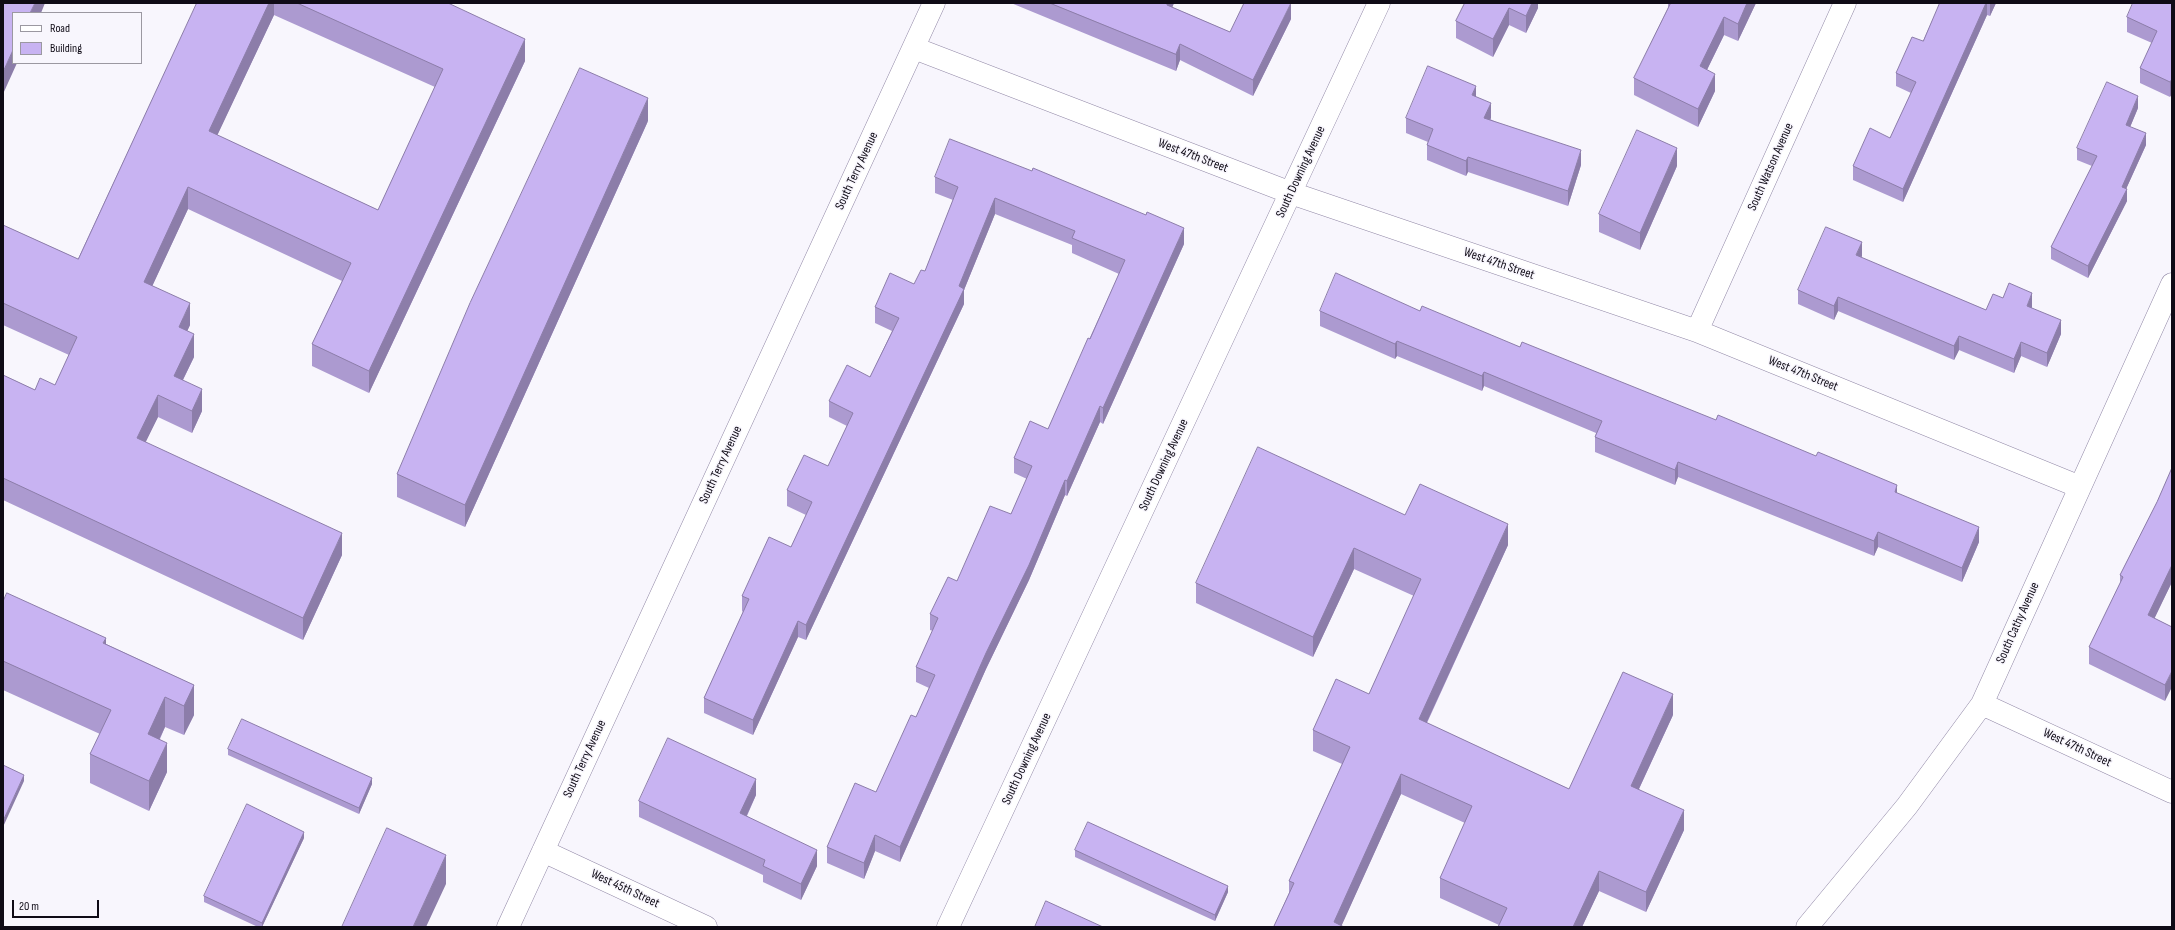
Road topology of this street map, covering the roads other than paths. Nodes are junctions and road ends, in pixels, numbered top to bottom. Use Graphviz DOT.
graph roads {
  1 [pos="934,3"];
  2 [pos="1379,3"];
  3 [pos="1845,3"];
  4 [pos="914,48"];
  5 [pos="1291,193"];
  6 [pos="2172,284"];
  7 [pos="1697,331"];
  8 [pos="2080,487"];
  9 [pos="1982,704"];
  10 [pos="2172,792"];
  11 [pos="543,851"];
  12 [pos="508,927"];
  13 [pos="706,927"];
  14 [pos="948,927"];
  15 [pos="1807,927"];
  1 -- 4 [label="street, South Terry Avenue"];
  2 -- 5 [label="street, South Downing Avenue"];
  3 -- 7 [label="street, South Watson Avenue"];
  4 -- 5 [label="street, West 47th Street"];
  4 -- 11 [label="street, South Terry Avenue"];
  5 -- 7 [label="street, West 47th Street"];
  5 -- 14 [label="street, South Downing Avenue"];
  6 -- 8 [label="street, South Cathy Avenue"];
  7 -- 8 [label="street, West 47th Street"];
  8 -- 9 [label="street, South Cathy Avenue"];
  9 -- 10 [label="street, West 47th Street"];
  9 -- 15 [label="street, South Cathy Avenue"];
  11 -- 12 [label="street, South Terry Avenue"];
  11 -- 13 [label="street, West 45th Street"];
}
